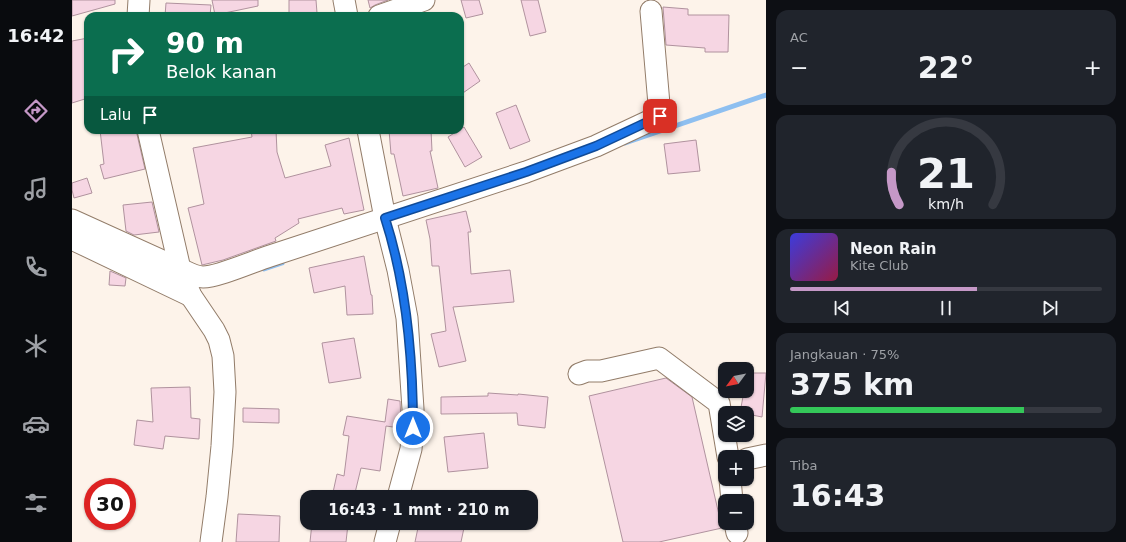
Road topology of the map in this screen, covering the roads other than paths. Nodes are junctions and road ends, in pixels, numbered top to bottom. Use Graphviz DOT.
graph roads {
  1 [pos="139,0"];
  2 [pos="344,0"];
  3 [pos="424,0"];
  4 [pos="651,11"];
  5 [pos="138,12"];
  6 [pos="346,12"];
  7 [pos="390,12"];
  8 [pos="149,134"];
  9 [pos="369,134"];
  10 [pos="72,220"];
  11 [pos="386,223"];
  12 [pos="72,239"];
  13 [pos="185,282"];
  14 [pos="580,374"];
  15 [pos="727,450"];
  16 [pos="766,455"];
  17 [pos="754,458"];
  18 [pos="400,490"];
  19 [pos="388,530"];
  20 [pos="211,542"];
  21 [pos="385,542"];
  1 -- 5 [label="street"];
  2 -- 6 [label="street"];
  3 -- 7 [label="street"];
  4 -- 11 [label="street"];
  8 -- 13 [label="street"];
  9 -- 11 [label="street"];
  10 -- 13 [label="street"];
  11 -- 13 [label="street"];
  11 -- 18 [label="street"];
  12 -- 13 [label="street"];
  13 -- 20 [label="street"];
  14 -- 15 [label="street"];
  16 -- 17 [label="street"];
  19 -- 21 [label="street"];
}
